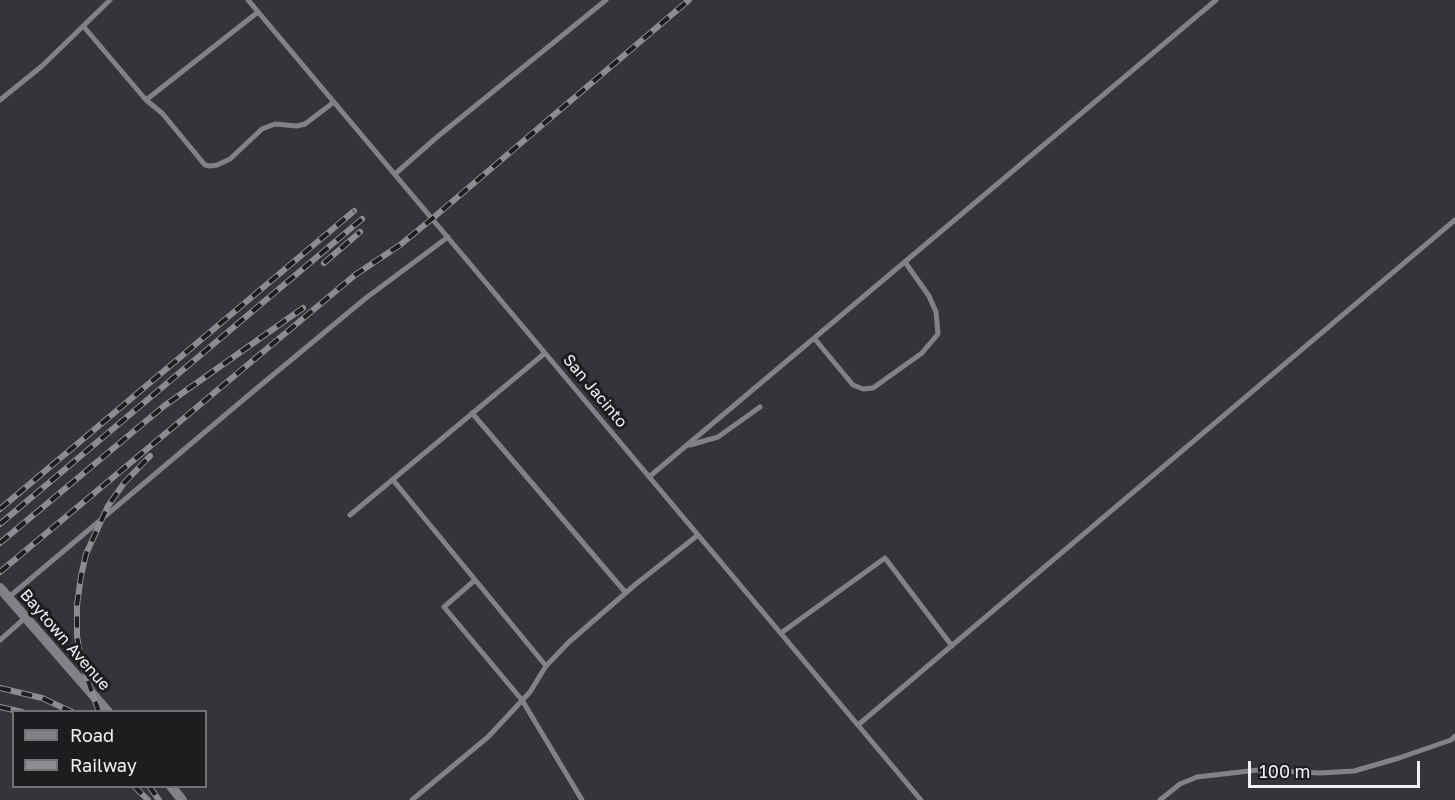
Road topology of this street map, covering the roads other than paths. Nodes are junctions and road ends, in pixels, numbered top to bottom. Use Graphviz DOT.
graph roads {
  1 [pos="110,0"];
  2 [pos="248,0"];
  3 [pos="606,0"];
  4 [pos="1216,0"];
  5 [pos="258,12"];
  6 [pos="84,27"];
  7 [pos="0,100"];
  8 [pos="146,100"];
  9 [pos="334,102"];
  10 [pos="395,174"];
  11 [pos="1455,220"];
  12 [pos="448,237"];
  13 [pos="905,262"];
  14 [pos="814,338"];
  15 [pos="545,352"];
  16 [pos="760,407"];
  17 [pos="472,413"];
  18 [pos="685,447"];
  19 [pos="649,477"];
  20 [pos="393,480"];
  21 [pos="350,515"];
  22 [pos="698,535"];
  23 [pos="475,580"];
  24 [pos="0,588"];
  25 [pos="626,593"];
  26 [pos="9,598"];
  27 [pos="25,618"];
  28 [pos="781,633"];
  29 [pos="0,640"];
  30 [pos="952,646"];
  31 [pos="546,666"];
  32 [pos="522,700"];
  33 [pos="107,710"];
  34 [pos="858,725"];
  35 [pos="1455,736"];
  36 [pos="173,788"];
  37 [pos="182,800"];
  38 [pos="412,800"];
  39 [pos="582,800"];
  40 [pos="921,800"];
  41 [pos="1160,800"];
  1 -- 6 [label="lane"];
  2 -- 5 [label="lane, San Jacinto"];
  3 -- 10 [label="lane"];
  4 -- 13 [label="lane"];
  5 -- 8 [label="lane"];
  5 -- 9 [label="lane, San Jacinto"];
  6 -- 7 [label="lane"];
  6 -- 8 [label="lane"];
  8 -- 9 [label="lane"];
  9 -- 10 [label="lane, San Jacinto"];
  10 -- 12 [label="lane, San Jacinto"];
  11 -- 30 [label="lane"];
  12 -- 15 [label="lane, San Jacinto"];
  12 -- 26 [label="lane"];
  13 -- 14 [label="lane"];
  13 -- 14 [label="lane"];
  14 -- 18 [label="lane"];
  15 -- 17 [label="lane"];
  15 -- 19 [label="lane, San Jacinto"];
  16 -- 18 [label="lane"];
  17 -- 20 [label="lane"];
  17 -- 25 [label="lane"];
  18 -- 19 [label="lane"];
  19 -- 22 [label="lane, San Jacinto"];
  20 -- 21 [label="lane"];
  20 -- 23 [label="lane"];
  22 -- 25 [label="lane"];
  22 -- 28 [label="lane, San Jacinto"];
  23 -- 31 [label="lane"];
  23 -- 32 [label="lane"];
  24 -- 26 [label="street, Baytown Avenue"];
  25 -- 31 [label="lane"];
  26 -- 27 [label="street, Baytown Avenue"];
  27 -- 29 [label="lane"];
  27 -- 33 [label="street, Baytown Avenue"];
  28 -- 30 [label="lane"];
  28 -- 34 [label="lane, San Jacinto"];
  30 -- 34 [label="lane"];
  31 -- 32 [label="lane"];
  32 -- 38 [label="lane"];
  32 -- 39 [label="lane"];
  34 -- 40 [label="lane, San Jacinto"];
  35 -- 41 [label="lane"];
  36 -- 37 [label="street"];
}
